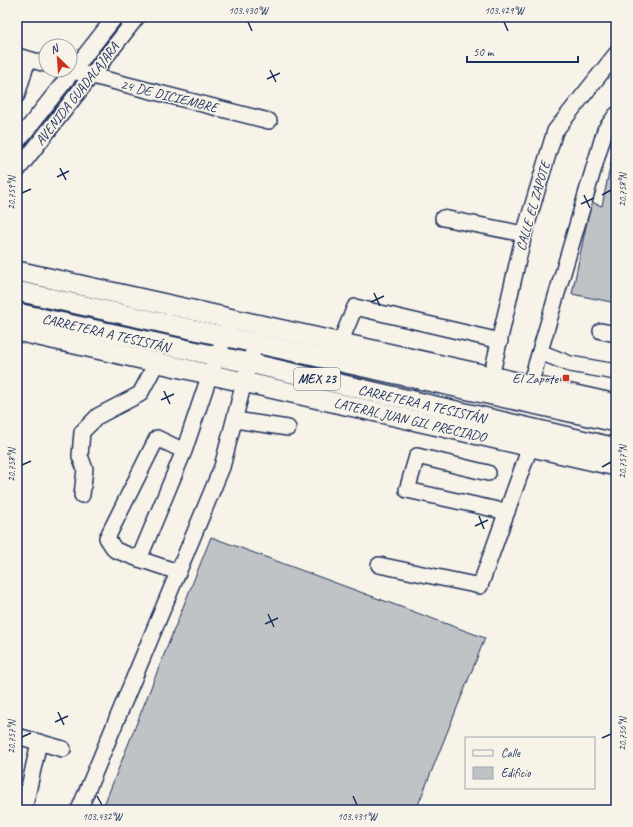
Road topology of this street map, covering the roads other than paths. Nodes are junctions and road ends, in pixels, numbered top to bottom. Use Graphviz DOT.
graph roads {
  1 [pos="115,17"];
  2 [pos="137,17"];
  3 [pos="616,54"];
  4 [pos="22,58"];
  5 [pos="78,61"];
  6 [pos="38,62"];
  7 [pos="78,72"];
  8 [pos="90,76"];
  9 [pos="64,78"];
  10 [pos="17,95"];
  11 [pos="616,114"];
  12 [pos="270,121"];
  13 [pos="17,142"];
  14 [pos="17,171"];
  15 [pos="443,218"];
  16 [pos="524,234"];
  17 [pos="17,270"];
  18 [pos="17,291"];
  19 [pos="17,313"];
  20 [pos="229,327"];
  21 [pos="17,331"];
  22 [pos="260,334"];
  23 [pos="500,341"];
  24 [pos="340,342"];
  25 [pos="540,352"];
  26 [pos="157,362"];
  27 [pos="249,364"];
  28 [pos="214,366"];
  29 [pos="616,372"];
  30 [pos="491,377"];
  31 [pos="244,382"];
  32 [pos="530,385"];
  33 [pos="616,404"];
  34 [pos="234,420"];
  35 [pos="616,422"];
  36 [pos="288,428"];
  37 [pos="530,447"];
  38 [pos="616,448"];
  39 [pos="184,451"];
  40 [pos="616,466"];
  41 [pos="488,473"];
  42 [pos="82,495"];
  43 [pos="507,512"];
  44 [pos="139,559"];
  45 [pos="379,565"];
  46 [pos="178,572"];
  47 [pos="17,736"];
  48 [pos="39,742"];
  49 [pos="63,749"];
  50 [pos="24,810"];
  51 [pos="79,810"];
  1 -- 5 [label="street, AVENIDA GUADALAJARA"];
  2 -- 8 [label="street, AVENIDA GUADALAJARA"];
  3 -- 16 [label="street, CALLE EL ZAPOTE"];
  4 -- 6 [label="street"];
  4 -- 10 [label="street"];
  7 -- 8 [label="street, 24 DE DICIEMBRE"];
  8 -- 12 [label="street, 24 DE DICIEMBRE"];
  8 -- 14 [label="street, AVENIDA GUADALAJARA"];
  9 -- 13 [label="street, AVENIDA GUADALAJARA"];
  11 -- 25 [label="street"];
  15 -- 16 [label="street"];
  16 -- 23 [label="street, CALLE EL ZAPOTE"];
  17 -- 20 [label="main road"];
  18 -- 20 [label="main road, CARRETERA A TESISTÁN / MEX 23"];
  19 -- 28 [label="main road, CARRETERA A TESISTÁN / MEX 23"];
  20 -- 22 [label="main road, CARRETERA A TESISTÁN / MEX 23"];
  20 -- 28 [label="street"];
  21 -- 26 [label="main road, LATERAL JUAN GIL PRECIADO"];
  22 -- 24 [label="main road"];
  22 -- 27 [label="street"];
  22 -- 35 [label="main road, CARRETERA A TESISTÁN / MEX 23"];
  23 -- 24 [label="street"];
  23 -- 30 [label="street, CALLE EL ZAPOTE"];
  24 -- 30 [label="main road"];
  25 -- 29 [label="street"];
  25 -- 32 [label="street"];
  26 -- 28 [label="main road, LATERAL JUAN GIL PRECIADO"];
  26 -- 42 [label="street"];
  27 -- 28 [label="main road, CARRETERA A TESISTÁN / MEX 23"];
  27 -- 31 [label="street"];
  27 -- 38 [label="main road, CARRETERA A TESISTÁN / MEX 23"];
  28 -- 31 [label="main road, LATERAL JUAN GIL PRECIADO"];
  28 -- 39 [label="street"];
  30 -- 32 [label="main road"];
  31 -- 34 [label="street"];
  31 -- 37 [label="main road, LATERAL JUAN GIL PRECIADO"];
  32 -- 33 [label="main road"];
  34 -- 36 [label="street"];
  34 -- 46 [label="street"];
  37 -- 40 [label="main road, LATERAL JUAN GIL PRECIADO"];
  37 -- 43 [label="street"];
  39 -- 44 [label="street"];
  39 -- 44 [label="street"];
  41 -- 43 [label="street"];
  43 -- 45 [label="street"];
  44 -- 46 [label="street"];
  46 -- 51 [label="street"];
  47 -- 48 [label="street"];
  48 -- 49 [label="street"];
  48 -- 50 [label="street"];
}
